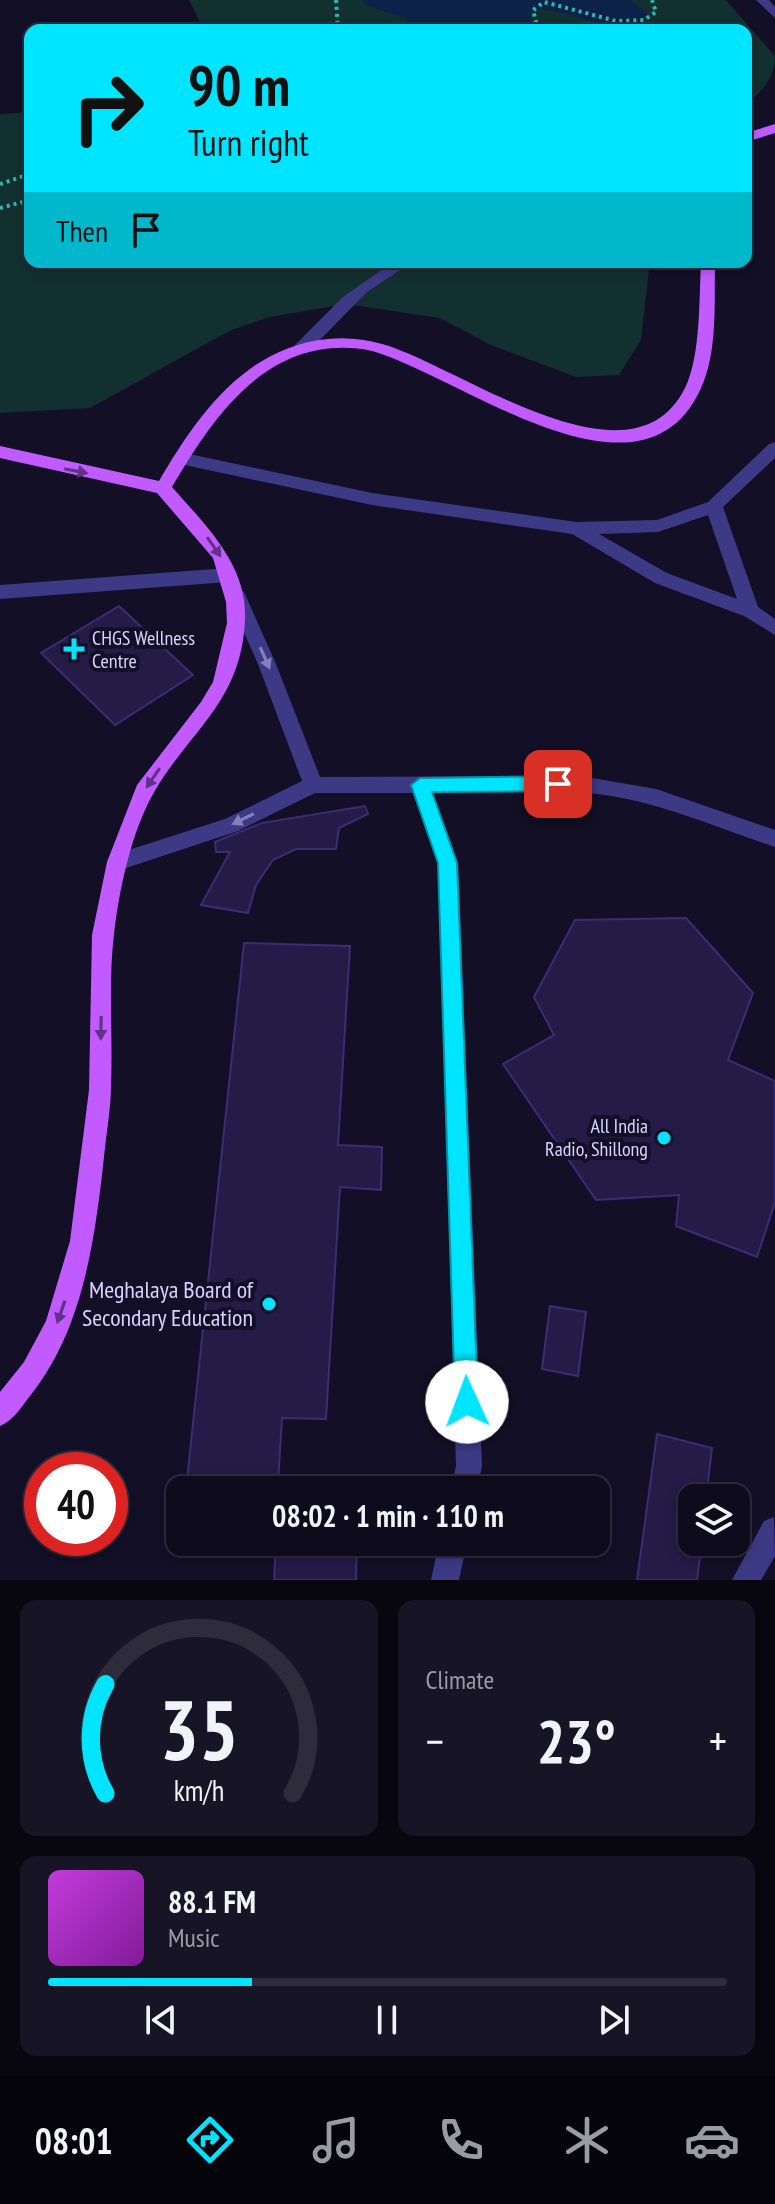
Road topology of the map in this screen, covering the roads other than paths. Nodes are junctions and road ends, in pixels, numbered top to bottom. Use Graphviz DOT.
graph roads {
  1 [pos="762,0"];
  2 [pos="775,14"];
  3 [pos="775,128"];
  4 [pos="752,136"];
  5 [pos="392,268"];
  6 [pos="707,268"];
  7 [pos="301,349"];
  8 [pos="775,448"];
  9 [pos="0,452"];
  10 [pos="180,458"];
  11 [pos="163,488"];
  12 [pos="714,506"];
  13 [pos="576,528"];
  14 [pos="230,581"];
  15 [pos="0,592"];
  16 [pos="750,611"];
  17 [pos="775,628"];
  18 [pos="313,785"];
  19 [pos="420,785"];
  20 [pos="720,817"];
  21 [pos="775,839"];
  22 [pos="775,850"];
  23 [pos="117,862"];
  24 [pos="0,1413"];
  25 [pos="467,1476"];
  26 [pos="774,1531"];
  27 [pos="450,1556"];
  28 [pos="445,1580"];
  29 [pos="746,1580"];
  1 -- 2 [label="street"];
  3 -- 4 [label="main road"];
  5 -- 7 [label="street"];
  6 -- 7 [label="main road"];
  7 -- 10 [label="main road"];
  8 -- 12 [label="street"];
  9 -- 11 [label="main road, one-way"];
  10 -- 11 [label="main road"];
  10 -- 13 [label="street"];
  11 -- 14 [label="main road, one-way"];
  12 -- 13 [label="street"];
  12 -- 16 [label="street"];
  13 -- 16 [label="street"];
  14 -- 15 [label="street"];
  14 -- 18 [label="street, one-way"];
  14 -- 23 [label="main road, one-way"];
  16 -- 17 [label="street"];
  18 -- 19 [label="street"];
  18 -- 23 [label="street, one-way"];
  19 -- 20 [label="street"];
  19 -- 25 [label="street"];
  20 -- 21 [label="street"];
  20 -- 22 [label="street"];
  23 -- 24 [label="main road, one-way"];
  26 -- 29 [label="street"];
  27 -- 28 [label="street"];
}
